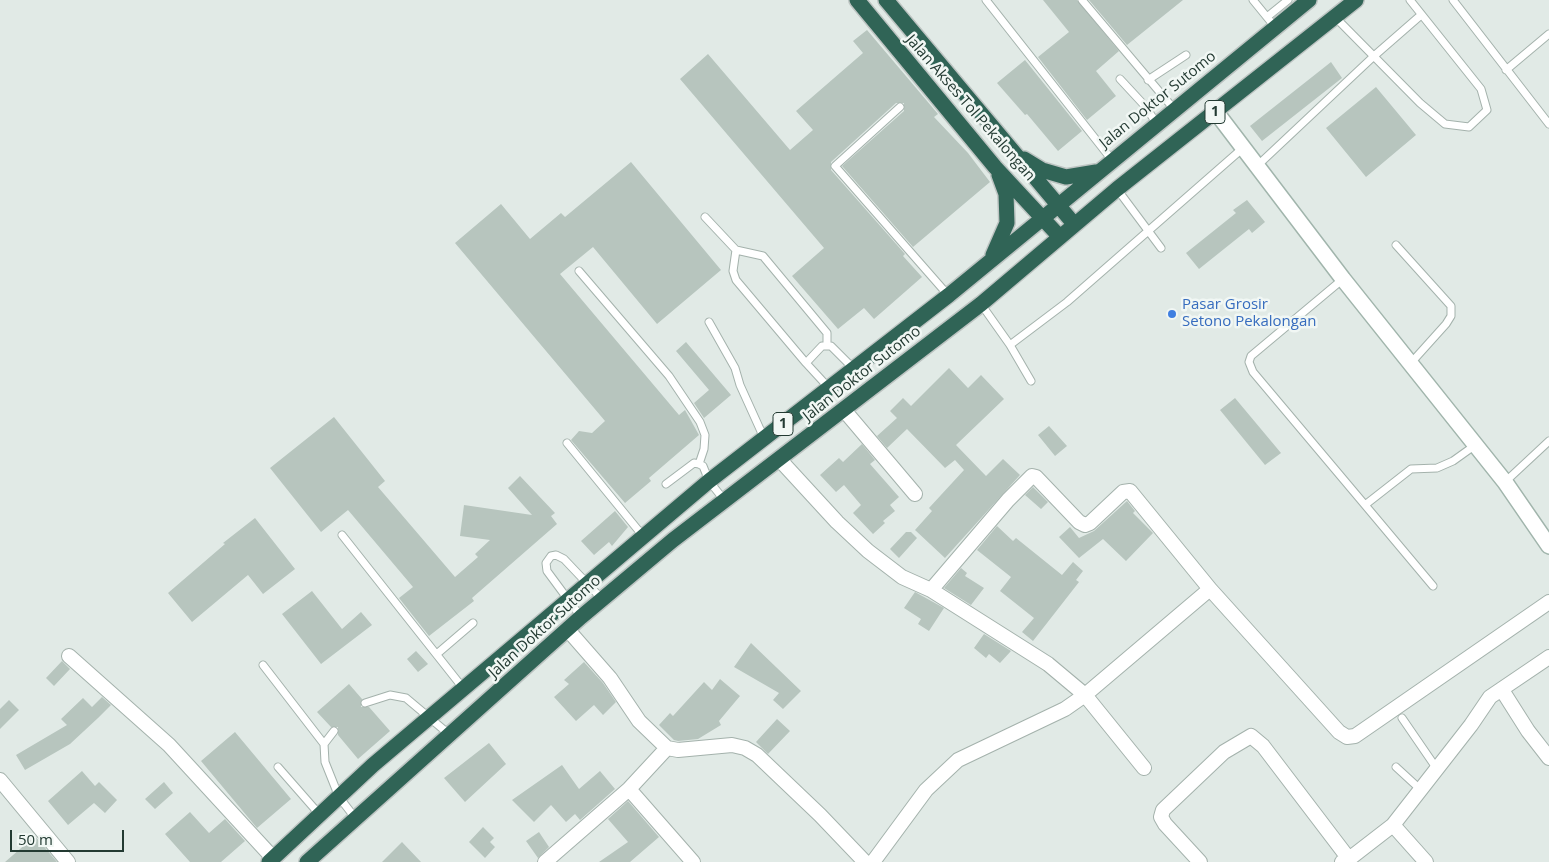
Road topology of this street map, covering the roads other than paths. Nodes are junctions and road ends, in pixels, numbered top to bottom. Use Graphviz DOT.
graph roads {
  1 [pos="857,0"];
  2 [pos="886,0"];
  3 [pos="986,0"];
  4 [pos="1082,0"];
  5 [pos="1253,0"];
  6 [pos="1288,0"];
  7 [pos="1309,0"];
  8 [pos="1356,0"];
  9 [pos="1410,0"];
  10 [pos="1452,0"];
  11 [pos="1421,15"];
  12 [pos="1335,17"];
  13 [pos="1271,22"];
  14 [pos="1549,34"];
  15 [pos="1186,55"];
  16 [pos="1374,56"];
  17 [pos="1506,70"];
  18 [pos="1120,79"];
  19 [pos="1148,80"];
  20 [pos="900,107"];
  21 [pos="1174,109"];
  22 [pos="1216,112"];
  23 [pos="1157,124"];
  24 [pos="1549,124"];
  25 [pos="1243,148"];
  26 [pos="1014,153"];
  27 [pos="1112,160"];
  28 [pos="1257,166"];
  29 [pos="995,167"];
  30 [pos="1098,171"];
  31 [pos="1117,189"];
  32 [pos="1057,205"];
  33 [pos="1043,216"];
  34 [pos="705,217"];
  35 [pos="1074,224"];
  36 [pos="1148,230"];
  37 [pos="1059,236"];
  38 [pos="1396,245"];
  39 [pos="1161,248"];
  40 [pos="736,250"];
  41 [pos="991,259"];
  42 [pos="579,271"];
  43 [pos="1343,279"];
  44 [pos="949,295"];
  45 [pos="981,304"];
  46 [pos="709,322"];
  47 [pos="826,345"];
  48 [pos="1010,345"];
  49 [pos="806,363"];
  50 [pos="1410,364"];
  51 [pos="854,369"];
  52 [pos="1031,381"];
  53 [pos="829,388"];
  54 [pos="844,410"];
  55 [pos="764,438"];
  56 [pos="1549,441"];
  57 [pos="567,443"];
  58 [pos="1474,446"];
  59 [pos="780,460"];
  60 [pos="699,464"];
  61 [pos="709,481"];
  62 [pos="1505,482"];
  63 [pos="666,484"];
  64 [pos="915,494"];
  65 [pos="725,502"];
  66 [pos="1365,505"];
  67 [pos="342,535"];
  68 [pos="643,536"];
  69 [pos="1549,546"];
  70 [pos="587,582"];
  71 [pos="1433,586"];
  72 [pos="1210,589"];
  73 [pos="931,590"];
  74 [pos="569,599"];
  75 [pos="602,599"];
  76 [pos="1549,602"];
  77 [pos="581,617"];
  78 [pos="473,623"];
  79 [pos="568,630"];
  80 [pos="438,653"];
  81 [pos="69,656"];
  82 [pos="1549,657"];
  83 [pos="263,665"];
  84 [pos="463,688"];
  85 [pos="1502,690"];
  86 [pos="1084,695"];
  87 [pos="365,703"];
  88 [pos="430,717"];
  89 [pos="1402,718"];
  90 [pos="334,731"];
  91 [pos="450,735"];
  92 [pos="324,744"];
  93 [pos="667,748"];
  94 [pos="1549,758"];
  95 [pos="278,767"];
  96 [pos="1396,767"];
  97 [pos="1144,768"];
  98 [pos="1437,768"];
  99 [pos="0,780"];
  100 [pos="630,789"];
  101 [pos="1421,790"];
  102 [pos="339,797"];
  103 [pos="320,816"];
  104 [pos="356,820"];
  105 [pos="1393,825"];
  106 [pos="271,860"];
  107 [pos="1345,861"];
  108 [pos="68,862"];
  109 [pos="307,862"];
  110 [pos="546,862"];
  111 [pos="693,862"];
  112 [pos="865,862"];
  113 [pos="873,862"];
  114 [pos="1200,862"];
  115 [pos="1426,862"];
  1 -- 29 [label="highway, Jalan Akses Tol Pekalongan"];
  2 -- 26 [label="highway, Jalan Akses Tol Pekalongan"];
  3 -- 27 [label="lane"];
  4 -- 19 [label="lane"];
  5 -- 13 [label="lane"];
  6 -- 13 [label="lane"];
  7 -- 13 [label="highway, Jalan Doktor Sutomo / 1"];
  8 -- 12 [label="highway, Jalan Doktor Sutomo / 1"];
  9 -- 11 [label="lane"];
  10 -- 17 [label="lane"];
  11 -- 16 [label="lane"];
  11 -- 16 [label="lane"];
  12 -- 16 [label="lane"];
  12 -- 22 [label="highway, Jalan Doktor Sutomo / 1"];
  13 -- 21 [label="highway, Jalan Doktor Sutomo / 1"];
  14 -- 17 [label="lane"];
  15 -- 19 [label="lane"];
  16 -- 28 [label="lane"];
  17 -- 24 [label="lane"];
  18 -- 23 [label="lane"];
  19 -- 21 [label="lane"];
  20 -- 44 [label="lane"];
  21 -- 23 [label="highway, Jalan Doktor Sutomo / 1"];
  22 -- 25 [label="street"];
  22 -- 31 [label="highway, Jalan Doktor Sutomo / 1"];
  23 -- 27 [label="highway, Jalan Doktor Sutomo / 1"];
  25 -- 28 [label="street"];
  25 -- 36 [label="lane"];
  26 -- 30 [label="highway"];
  26 -- 32 [label="highway, Jalan Akses Tol Pekalongan"];
  27 -- 30 [label="highway, Jalan Doktor Sutomo / 1"];
  28 -- 43 [label="street"];
  29 -- 33 [label="highway, Jalan Akses Tol Pekalongan"];
  29 -- 41 [label="highway"];
  30 -- 32 [label="highway, Jalan Doktor Sutomo / 1"];
  31 -- 35 [label="highway, Jalan Doktor Sutomo / 1"];
  31 -- 36 [label="lane"];
  32 -- 33 [label="highway, Jalan Doktor Sutomo / 1"];
  32 -- 35 [label="highway, Jalan Akses Tol Pekalongan"];
  33 -- 37 [label="highway, Jalan Akses Tol Pekalongan"];
  33 -- 41 [label="highway, Jalan Doktor Sutomo / 1"];
  34 -- 40 [label="lane"];
  35 -- 37 [label="highway, Jalan Doktor Sutomo / 1"];
  36 -- 39 [label="lane"];
  36 -- 48 [label="lane"];
  37 -- 45 [label="highway, Jalan Doktor Sutomo / 1"];
  38 -- 50 [label="lane"];
  40 -- 47 [label="lane"];
  40 -- 49 [label="lane"];
  41 -- 44 [label="highway, Jalan Doktor Sutomo / 1"];
  42 -- 60 [label="lane"];
  43 -- 50 [label="street"];
  43 -- 66 [label="lane"];
  44 -- 51 [label="highway, Jalan Doktor Sutomo / 1"];
  45 -- 48 [label="lane"];
  45 -- 54 [label="highway, Jalan Doktor Sutomo / 1"];
  46 -- 55 [label="lane"];
  47 -- 49 [label="lane"];
  47 -- 51 [label="lane"];
  48 -- 52 [label="lane"];
  49 -- 53 [label="lane"];
  50 -- 58 [label="street"];
  51 -- 53 [label="highway, Jalan Doktor Sutomo / 1"];
  53 -- 55 [label="highway, Jalan Doktor Sutomo / 1"];
  54 -- 59 [label="highway, Jalan Doktor Sutomo / 1"];
  54 -- 64 [label="street"];
  55 -- 61 [label="highway, Jalan Doktor Sutomo / 1"];
  56 -- 62 [label="lane"];
  57 -- 68 [label="lane"];
  58 -- 62 [label="street"];
  58 -- 66 [label="lane"];
  59 -- 65 [label="highway, Jalan Doktor Sutomo / 1"];
  59 -- 73 [label="street"];
  60 -- 61 [label="lane"];
  60 -- 63 [label="lane"];
  61 -- 65 [label="lane"];
  61 -- 68 [label="highway, Jalan Doktor Sutomo / 1"];
  62 -- 69 [label="street"];
  65 -- 75 [label="highway, Jalan Doktor Sutomo / 1"];
  66 -- 71 [label="lane"];
  67 -- 80 [label="lane"];
  68 -- 70 [label="highway, Jalan Doktor Sutomo / 1"];
  70 -- 74 [label="highway, Jalan Doktor Sutomo / 1"];
  70 -- 74 [label="lane"];
  70 -- 75 [label="lane"];
  72 -- 73 [label="street"];
  72 -- 76 [label="street"];
  72 -- 86 [label="street"];
  73 -- 86 [label="street"];
  74 -- 77 [label="lane"];
  74 -- 84 [label="highway, Jalan Doktor Sutomo / 1"];
  75 -- 77 [label="highway, Jalan Doktor Sutomo / 1"];
  77 -- 79 [label="highway, Jalan Doktor Sutomo / 1"];
  78 -- 80 [label="lane"];
  79 -- 91 [label="highway, Jalan Doktor Sutomo / 1"];
  79 -- 93 [label="street"];
  80 -- 84 [label="lane"];
  81 -- 106 [label="street"];
  82 -- 85 [label="street"];
  83 -- 92 [label="lane"];
  84 -- 88 [label="highway, Jalan Doktor Sutomo / 1"];
  85 -- 94 [label="street"];
  85 -- 98 [label="street"];
  86 -- 97 [label="street"];
  86 -- 113 [label="street"];
  87 -- 88 [label="lane"];
  88 -- 91 [label="lane"];
  88 -- 102 [label="highway, Jalan Doktor Sutomo / 1"];
  89 -- 98 [label="lane"];
  90 -- 92 [label="lane"];
  91 -- 104 [label="highway, Jalan Doktor Sutomo / 1"];
  92 -- 102 [label="lane"];
  93 -- 100 [label="street"];
  93 -- 112 [label="street"];
  95 -- 103 [label="lane"];
  96 -- 101 [label="lane"];
  98 -- 101 [label="street"];
  99 -- 108 [label="street"];
  100 -- 110 [label="street"];
  100 -- 111 [label="street"];
  101 -- 105 [label="street"];
  102 -- 103 [label="highway, Jalan Doktor Sutomo / 1"];
  102 -- 104 [label="lane"];
  103 -- 106 [label="highway, Jalan Doktor Sutomo / 1"];
  104 -- 109 [label="highway, Jalan Doktor Sutomo / 1"];
  105 -- 107 [label="street"];
  105 -- 115 [label="street"];
  107 -- 114 [label="street"];
}
